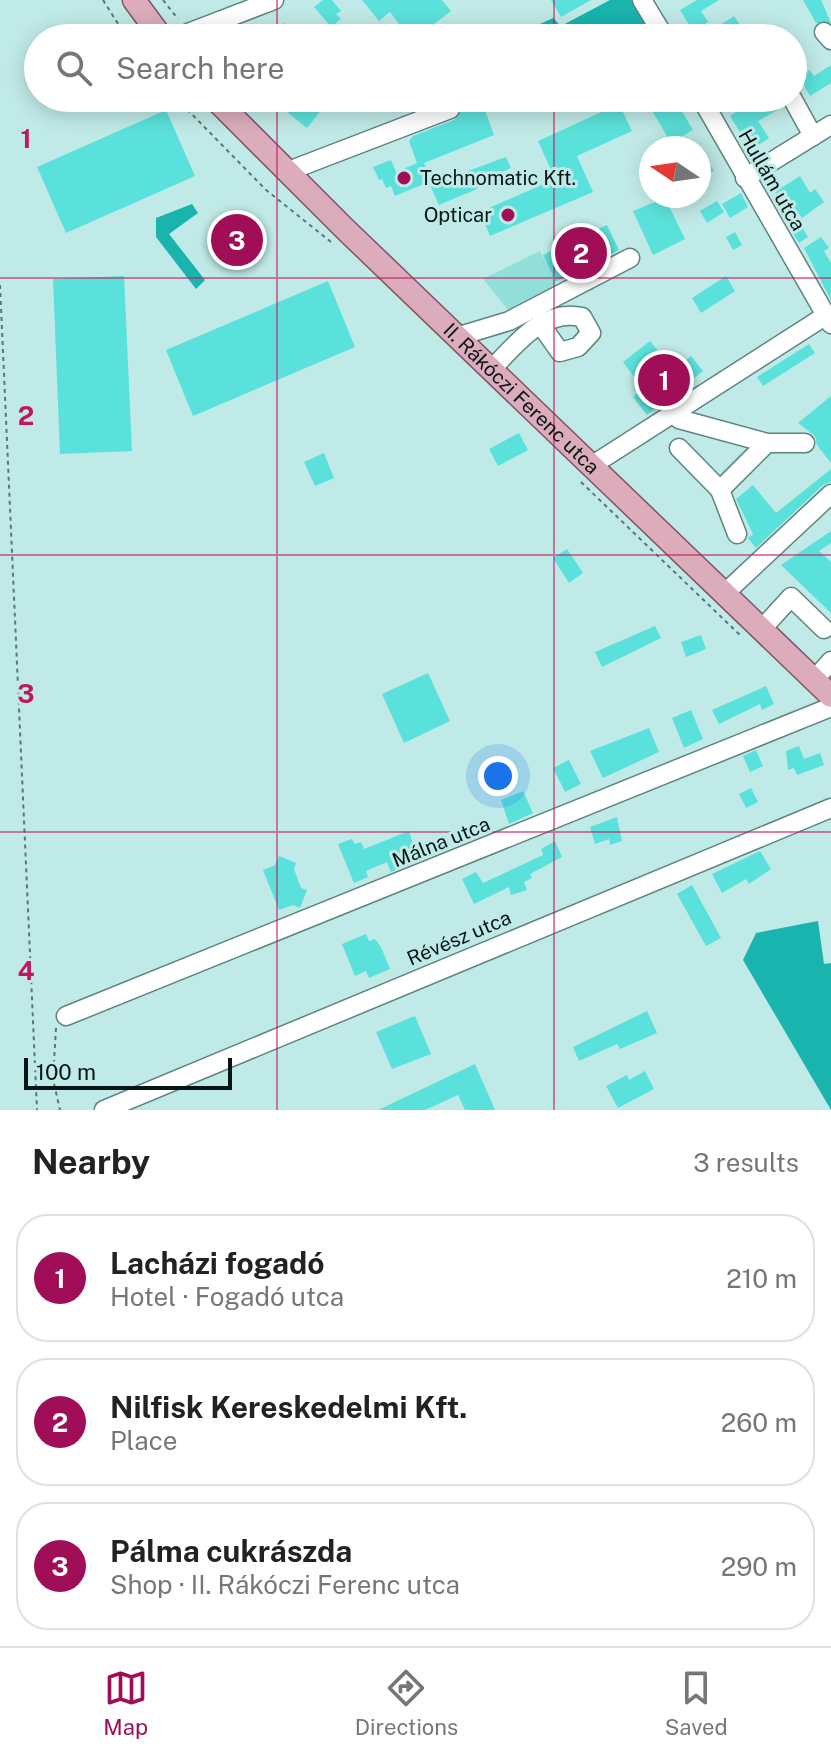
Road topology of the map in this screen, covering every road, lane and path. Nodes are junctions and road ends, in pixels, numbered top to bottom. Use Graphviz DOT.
graph roads {
  1 [pos="103,0"];
  2 [pos="134,0"];
  3 [pos="163,0"];
  4 [pos="274,0"];
  5 [pos="642,0"];
  6 [pos="118,24"];
  7 [pos="152,24"];
  8 [pos="176,24"];
  9 [pos="211,24"];
  10 [pos="657,24"];
  11 [pos="190,112"];
  12 [pos="228,112"];
  13 [pos="442,112"];
  14 [pos="709,112"];
  15 [pos="800,112"];
  16 [pos="831,125"];
  17 [pos="813,136"];
  18 [pos="286,172"];
  19 [pos="745,178"];
  20 [pos="329,240"];
  21 [pos="630,258"];
  22 [pos="0,285"];
  23 [pos="828,320"];
  24 [pos="502,323"];
  25 [pos="541,325"];
  26 [pos="456,337"];
  27 [pos="518,342"];
  28 [pos="491,370"];
  29 [pos="675,414"];
  30 [pos="767,443"];
  31 [pos="805,443"];
  32 [pos="679,448"];
  33 [pos="591,466"];
  34 [pos="720,490"];
  35 [pos="831,494"];
  36 [pos="737,534"];
  37 [pos="724,594"];
  38 [pos="824,629"];
  39 [pos="761,630"];
  40 [pos="831,661"];
  41 [pos="814,680"];
  42 [pos="831,696"];
  43 [pos="831,707"];
  44 [pos="831,808"];
  45 [pos="66,1016"];
  46 [pos="37,1110"];
  47 [pos="60,1110"];
  48 [pos="104,1110"];
  1 -- 6 [label="path"];
  2 -- 7 [label="main road"];
  3 -- 8 [label="path"];
  4 -- 9 [label="street"];
  5 -- 10 [label="street"];
  11 -- 20 [label="path"];
  12 -- 18 [label="main road, II. Rákóczi Ferenc utca"];
  13 -- 18 [label="street"];
  14 -- 19 [label="street, Hullám utca"];
  15 -- 17 [label="street"];
  16 -- 17 [label="street"];
  17 -- 19 [label="street"];
  18 -- 26 [label="main road, II. Rákóczi Ferenc utca"];
  19 -- 23 [label="street, Hullám utca"];
  21 -- 24 [label="street"];
  22 -- 46 [label="path"];
  23 -- 29 [label="street"];
  24 -- 26 [label="street"];
  24 -- 27 [label="street"];
  25 -- 27 [label="street"];
  26 -- 28 [label="main road, II. Rákóczi Ferenc utca"];
  27 -- 28 [label="street"];
  28 -- 33 [label="main road, II. Rákóczi Ferenc utca"];
  29 -- 30 [label="street"];
  29 -- 33 [label="street"];
  30 -- 31 [label="street"];
  30 -- 34 [label="street"];
  32 -- 34 [label="street"];
  33 -- 37 [label="main road, II. Rákóczi Ferenc utca"];
  34 -- 36 [label="street"];
  35 -- 37 [label="street"];
  37 -- 39 [label="main road, II. Rákóczi Ferenc utca"];
  38 -- 39 [label="street"];
  39 -- 41 [label="main road, II. Rákóczi Ferenc utca"];
  40 -- 41 [label="street"];
  41 -- 42 [label="main road, II. Rákóczi Ferenc utca"];
  43 -- 45 [label="street, Málna utca"];
  44 -- 48 [label="street, Révész utca"];
  45 -- 47 [label="path"];
}
